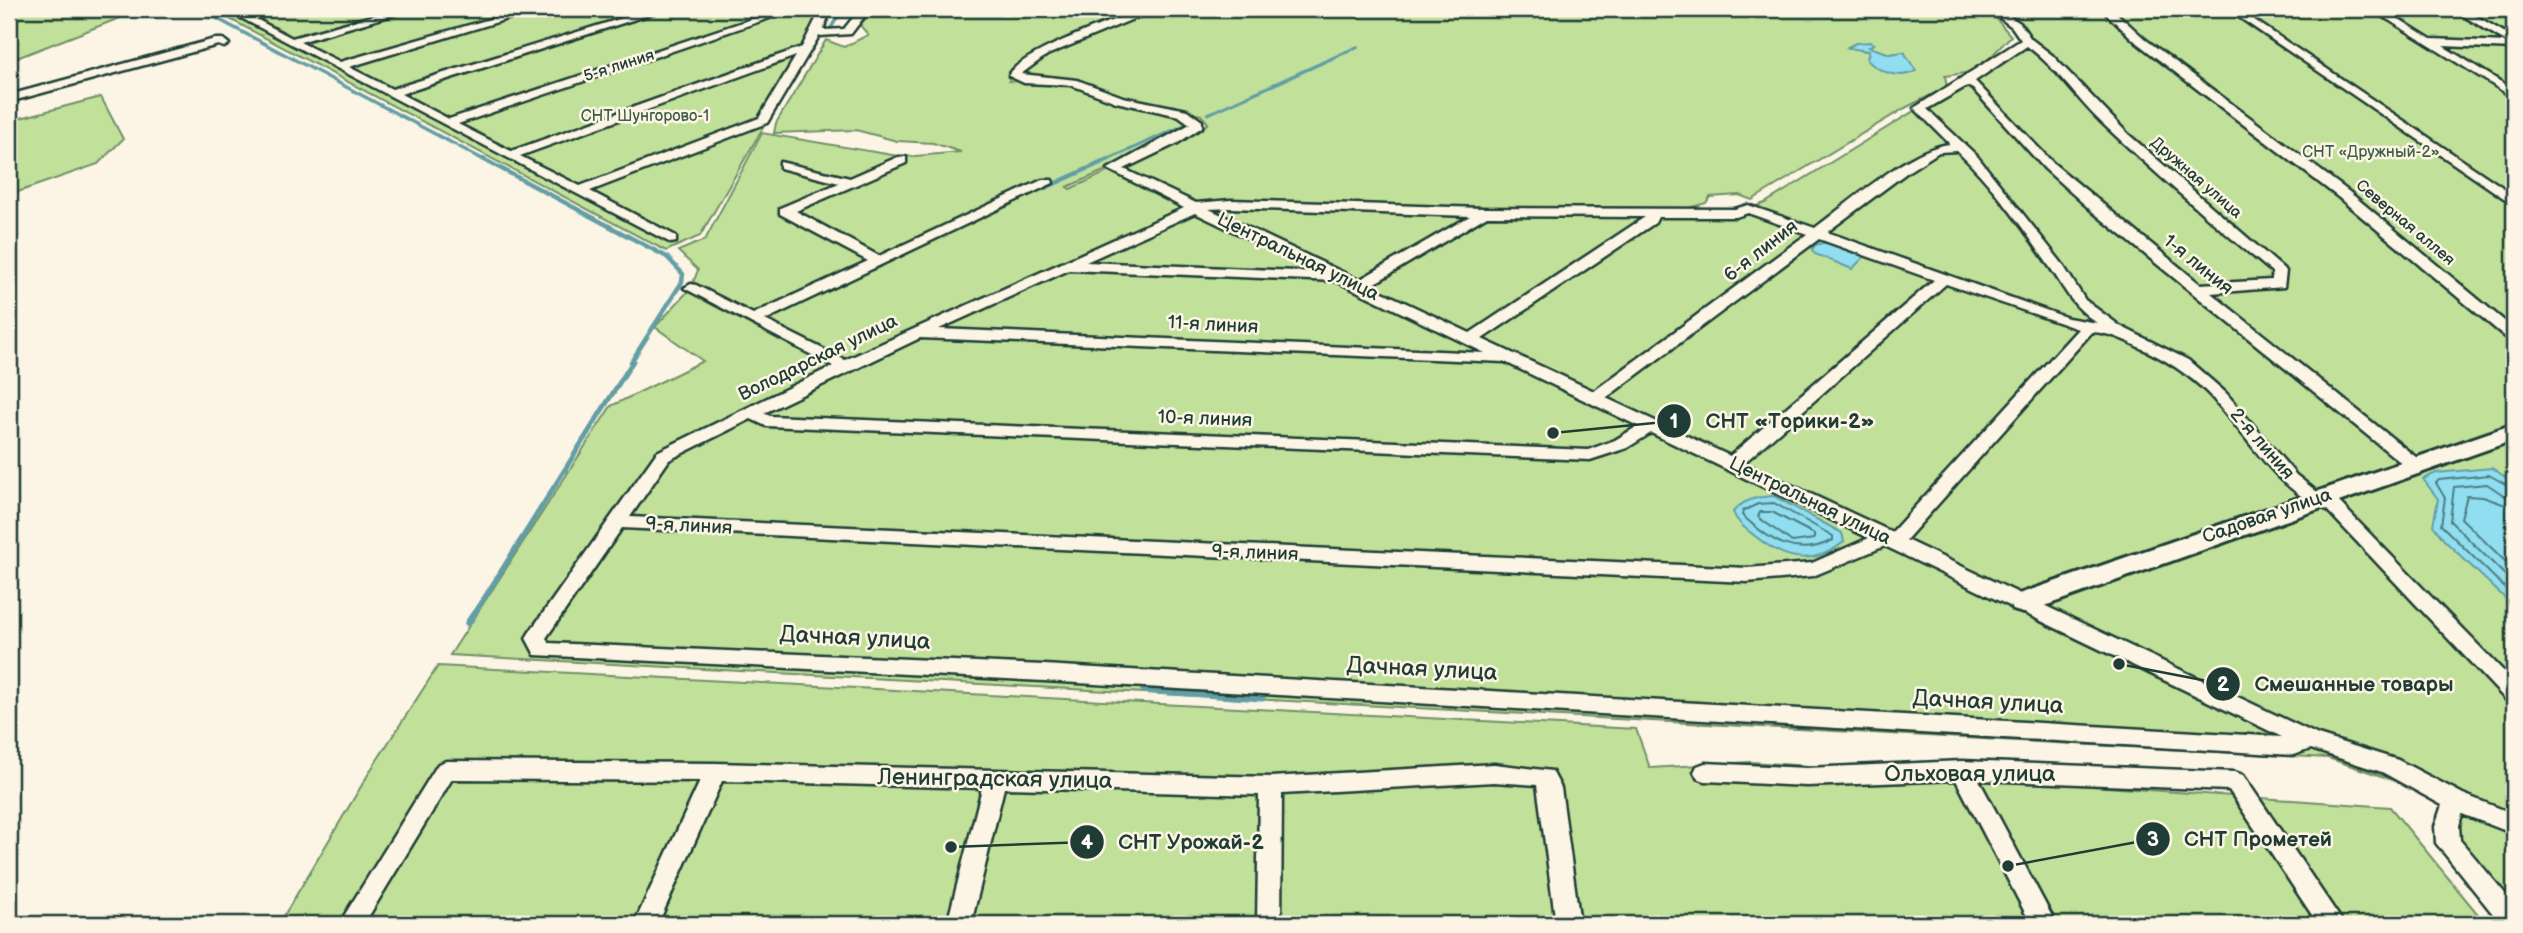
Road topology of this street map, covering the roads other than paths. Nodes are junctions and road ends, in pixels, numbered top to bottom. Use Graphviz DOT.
graph roads {
  1 [pos="229,9"];
  2 [pos="281,9"];
  3 [pos="408,9"];
  4 [pos="535,9"];
  5 [pos="662,9"];
  6 [pos="790,9"];
  7 [pos="826,9"];
  8 [pos="865,9"];
  9 [pos="1152,9"];
  10 [pos="2000,9"];
  11 [pos="2106,9"];
  12 [pos="2232,9"];
  13 [pos="2376,9"];
  14 [pos="2457,9"];
  15 [pos="247,18"];
  16 [pos="816,33"];
  17 [pos="292,41"];
  18 [pos="2027,41"];
  19 [pos="221,42"];
  20 [pos="2429,42"];
  21 [pos="2514,44"];
  22 [pos="805,52"];
  23 [pos="340,66"];
  24 [pos="1967,81"];
  25 [pos="392,93"];
  26 [pos="2514,94"];
  27 [pos="9,101"];
  28 [pos="448,123"];
  29 [pos="1958,147"];
  30 [pos="510,155"];
  31 [pos="902,160"];
  32 [pos="783,165"];
  33 [pos="852,182"];
  34 [pos="1047,183"];
  35 [pos="579,191"];
  36 [pos="2514,201"];
  37 [pos="1194,208"];
  38 [pos="1482,212"];
  39 [pos="1653,213"];
  40 [pos="1816,233"];
  41 [pos="671,239"];
  42 [pos="879,261"];
  43 [pos="1064,265"];
  44 [pos="1339,277"];
  45 [pos="1945,278"];
  46 [pos="1359,286"];
  47 [pos="691,288"];
  48 [pos="2197,289"];
  49 [pos="754,319"];
  50 [pos="2088,327"];
  51 [pos="2115,329"];
  52 [pos="919,332"];
  53 [pos="2514,337"];
  54 [pos="1470,340"];
  55 [pos="1505,358"];
  56 [pos="845,366"];
  57 [pos="1594,399"];
  58 [pos="753,413"];
  59 [pos="1651,425"];
  60 [pos="2513,432"];
  61 [pos="1732,464"];
  62 [pos="2416,466"];
  63 [pos="2315,499"];
  64 [pos="618,522"];
  65 [pos="1886,538"];
  66 [pos="2023,603"];
  67 [pos="536,638"];
  68 [pos="2514,695"];
  69 [pos="2311,741"];
  70 [pos="1962,770"];
  71 [pos="715,772"];
  72 [pos="1705,772"];
  73 [pos="995,780"];
  74 [pos="1271,786"];
  75 [pos="2455,802"];
  76 [pos="2514,824"];
  77 [pos="2514,922"];
  78 [pos="351,924"];
  79 [pos="646,924"];
  80 [pos="959,924"];
  81 [pos="1269,924"];
  82 [pos="1568,924"];
  83 [pos="2044,924"];
  84 [pos="2333,924"];
  1 -- 15 [label="street"];
  2 -- 15 [label="street"];
  3 -- 17 [label="street"];
  4 -- 23 [label="street"];
  5 -- 25 [label="street"];
  6 -- 28 [label="street, 5-я линия"];
  7 -- 16 [label="street"];
  8 -- 16 [label="street"];
  9 -- 37 [label="street, Центральная улица"];
  10 -- 18 [label="street"];
  11 -- 53 [label="street, Северная аллея"];
  12 -- 36 [label="street"];
  13 -- 20 [label="street"];
  14 -- 21 [label="street"];
  15 -- 17 [label="street"];
  16 -- 22 [label="street"];
  17 -- 23 [label="street"];
  18 -- 24 [label="street"];
  18 -- 48 [label="street, Дружная улица"];
  19 -- 27 [label="street"];
  20 -- 21 [label="street"];
  20 -- 26 [label="street"];
  22 -- 30 [label="street"];
  22 -- 35 [label="street"];
  23 -- 25 [label="street"];
  24 -- 29 [label="street"];
  24 -- 48 [label="street, 1-я линия"];
  25 -- 28 [label="street"];
  28 -- 30 [label="street"];
  29 -- 40 [label="street, 6-я линия"];
  29 -- 51 [label="street"];
  30 -- 35 [label="street"];
  31 -- 33 [label="street"];
  32 -- 33 [label="street"];
  33 -- 42 [label="street"];
  34 -- 42 [label="street"];
  35 -- 41 [label="street"];
  37 -- 38 [label="street"];
  37 -- 43 [label="street, Володарская улица"];
  37 -- 44 [label="street, Центральная улица"];
  38 -- 39 [label="street"];
  38 -- 46 [label="street"];
  39 -- 40 [label="street"];
  39 -- 54 [label="street"];
  40 -- 45 [label="street"];
  40 -- 57 [label="street, 6-я линия"];
  42 -- 49 [label="street"];
  43 -- 44 [label="street"];
  43 -- 52 [label="street, Володарская улица"];
  44 -- 46 [label="street, Центральная улица"];
  45 -- 50 [label="street"];
  45 -- 61 [label="street"];
  46 -- 54 [label="street, Центральная улица"];
  47 -- 49 [label="street"];
  48 -- 62 [label="street, 1-я линия"];
  49 -- 56 [label="street"];
  50 -- 51 [label="street"];
  50 -- 65 [label="street, 9-я линия"];
  51 -- 63 [label="street, 2-я линия"];
  52 -- 55 [label="street, 11-я линия"];
  52 -- 56 [label="street, Володарская улица"];
  54 -- 55 [label="street, Центральная улица"];
  55 -- 57 [label="street, Центральная улица"];
  56 -- 58 [label="street, Володарская улица"];
  57 -- 59 [label="street, Центральная улица"];
  58 -- 59 [label="street, 10-я линия"];
  58 -- 64 [label="street, Володарская улица"];
  59 -- 61 [label="street, Центральная улица"];
  60 -- 62 [label="street, Садовая улица"];
  61 -- 65 [label="street, Центральная улица"];
  62 -- 63 [label="street, Садовая улица"];
  63 -- 66 [label="street, Садовая улица"];
  63 -- 68 [label="street, 2-я линия"];
  64 -- 65 [label="street, 9-я линия"];
  64 -- 67 [label="street, Володарская улица"];
  65 -- 66 [label="street, Центральная улица"];
  66 -- 69 [label="street, Центральная улица"];
  67 -- 69 [label="street, Дачная улица"];
  69 -- 75 [label="street, Центральная улица"];
  70 -- 72 [label="street, Ольховая улица"];
  70 -- 83 [label="street"];
  70 -- 84 [label="street, Ольховая улица"];
  71 -- 73 [label="street, Ленинградская улица"];
  71 -- 78 [label="street, Ленинградская улица"];
  71 -- 79 [label="street"];
  73 -- 74 [label="street, Ленинградская улица"];
  73 -- 80 [label="street"];
  74 -- 81 [label="street"];
  74 -- 82 [label="street, Ленинградская улица"];
  75 -- 76 [label="street, Центральная улица"];
  75 -- 77 [label="street"];
}
